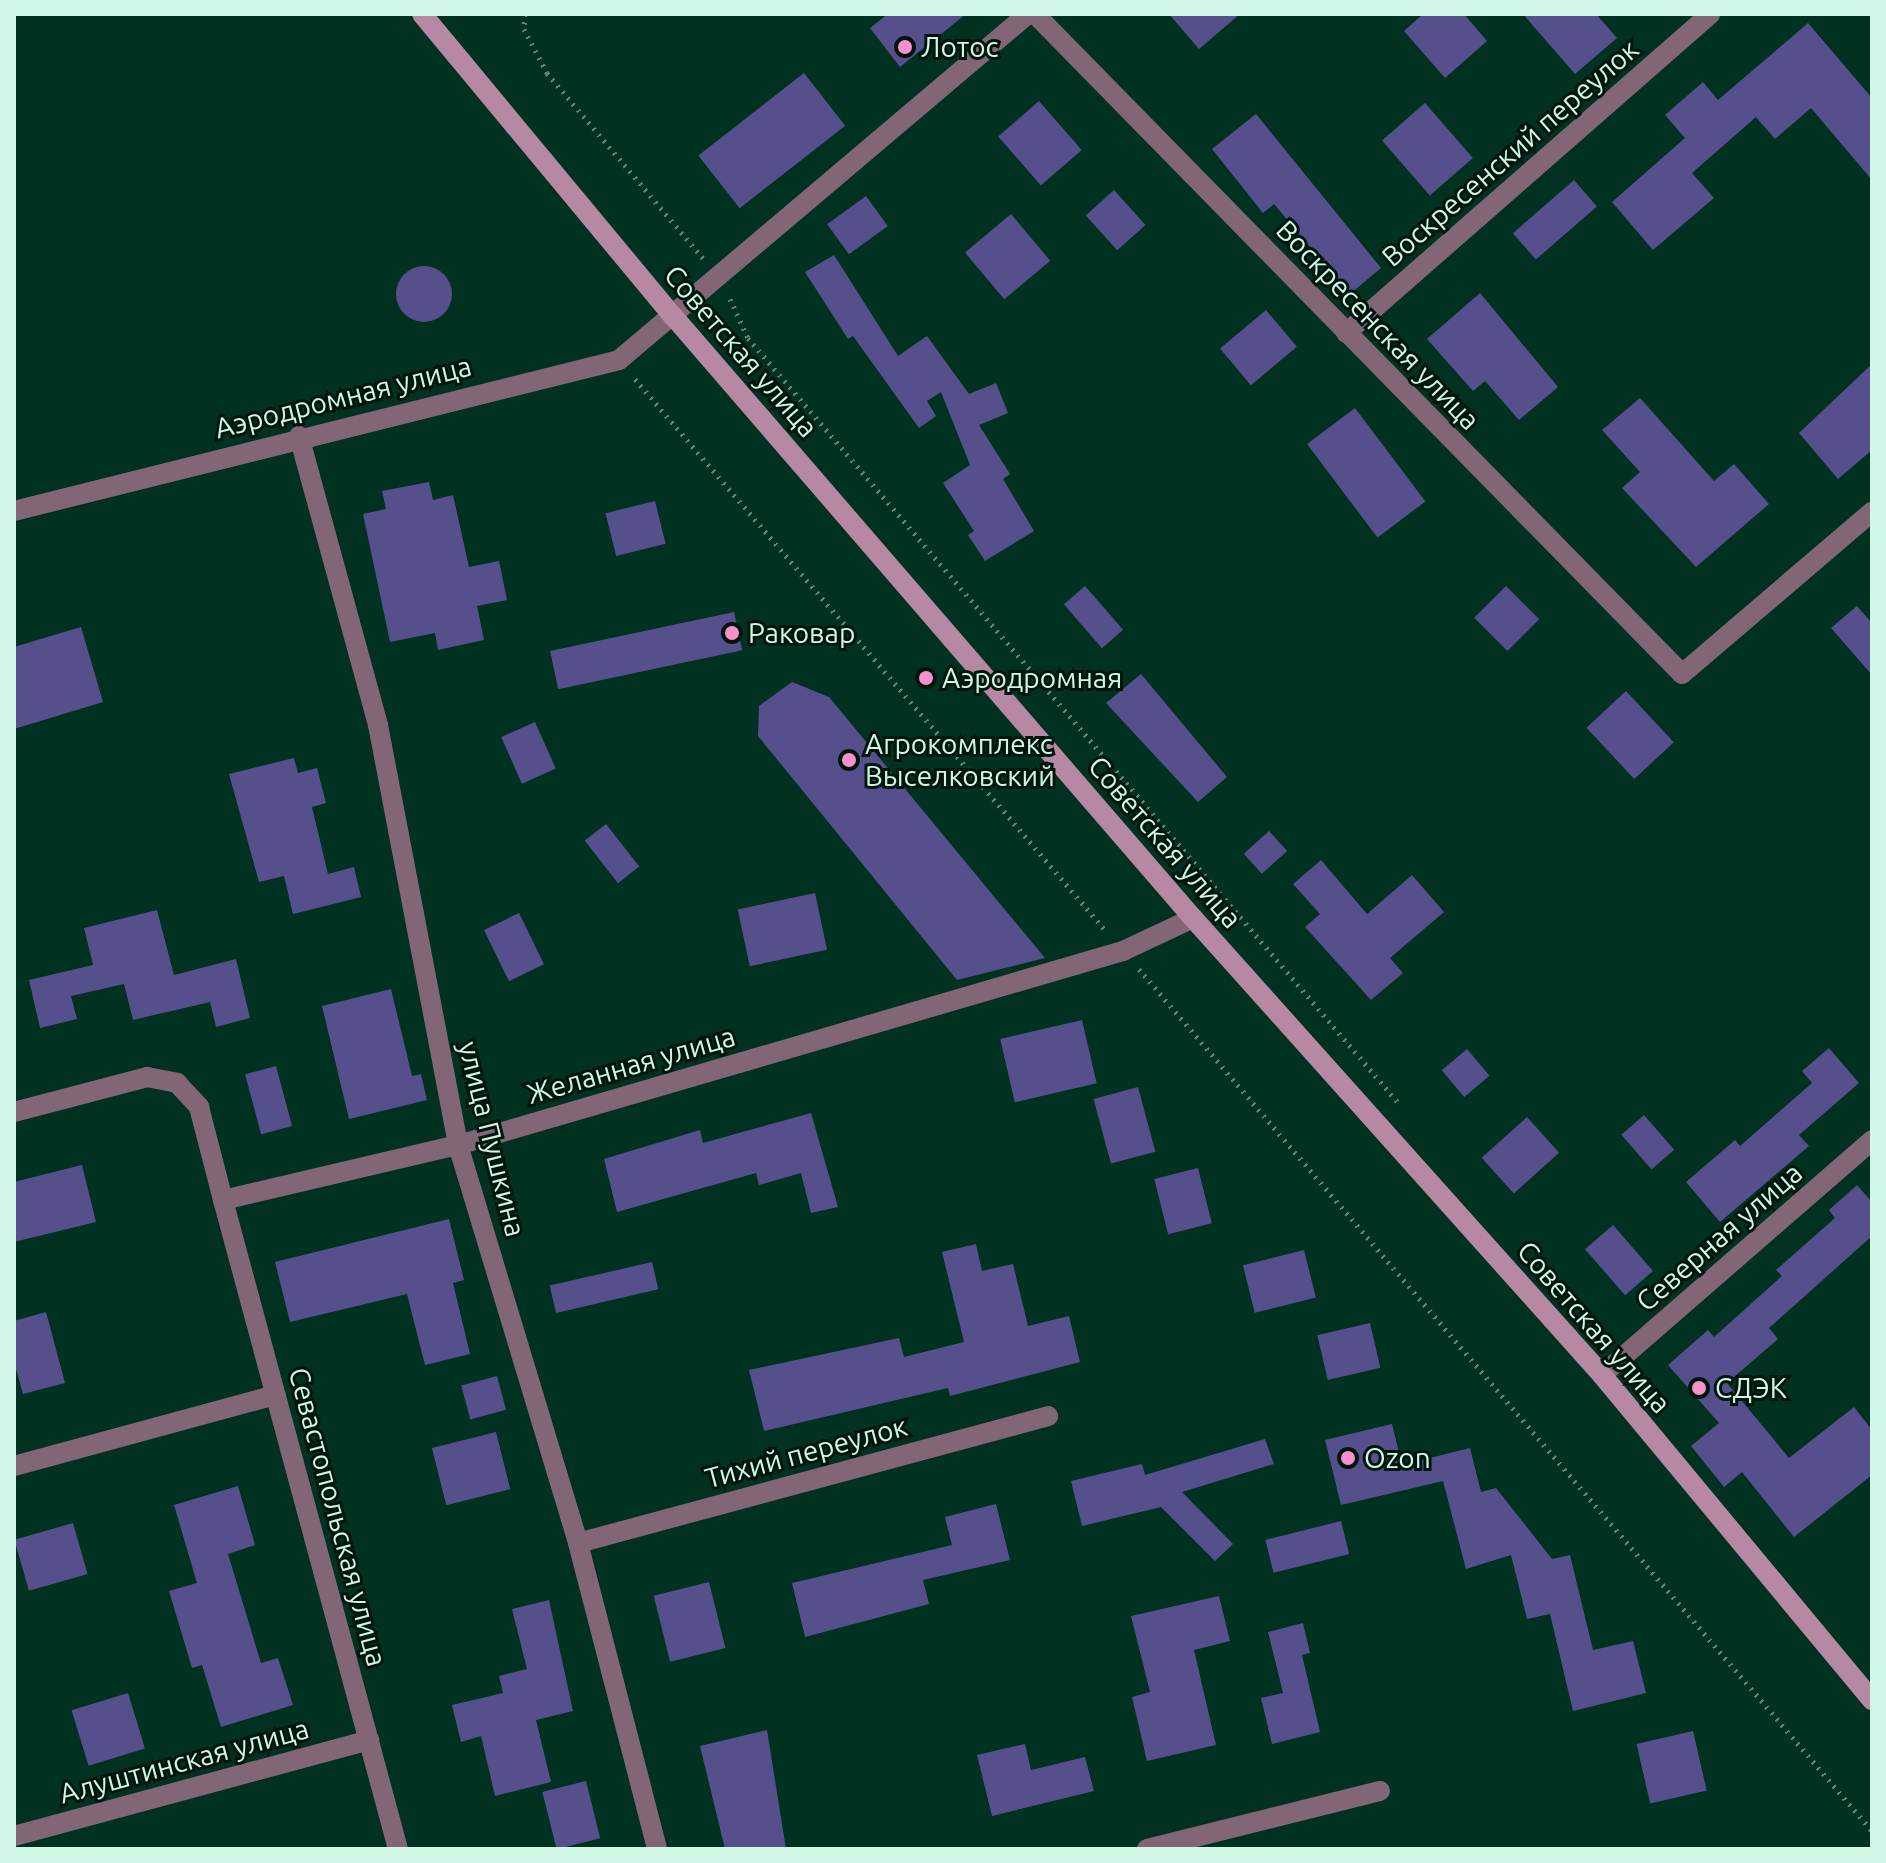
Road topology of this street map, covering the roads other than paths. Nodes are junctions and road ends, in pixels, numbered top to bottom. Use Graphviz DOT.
graph roads {
  1 [pos="422,14"];
  2 [pos="1028,14"];
  3 [pos="1035,14"];
  4 [pos="1710,14"];
  5 [pos="674,317"];
  6 [pos="1346,333"];
  7 [pos="299,436"];
  8 [pos="14,511"];
  9 [pos="1872,512"];
  10 [pos="1193,918"];
  11 [pos="14,1112"];
  12 [pos="1872,1140"];
  13 [pos="458,1145"];
  14 [pos="223,1200"];
  15 [pos="1602,1375"];
  16 [pos="276,1395"];
  17 [pos="1048,1416"];
  18 [pos="14,1466"];
  19 [pos="578,1543"];
  20 [pos="1872,1700"];
  21 [pos="369,1740"];
  22 [pos="1380,1791"];
  23 [pos="14,1836"];
  24 [pos="398,1849"];
  25 [pos="657,1849"];
  26 [pos="1147,1849"];
  1 -- 5 [label="main road, Советская улица"];
  2 -- 5 [label="street, Аэродромная улица"];
  3 -- 6 [label="street, Воскресенская улица"];
  4 -- 6 [label="street, Воскресенский переулок"];
  5 -- 7 [label="street, Аэродромная улица"];
  5 -- 10 [label="main road, Советская улица"];
  6 -- 9 [label="street, Воскресенская улица"];
  7 -- 8 [label="street, Аэродромная улица"];
  7 -- 13 [label="street, улица Пушкина"];
  10 -- 13 [label="street, Желанная улица"];
  10 -- 15 [label="main road, Советская улица"];
  11 -- 14 [label="street"];
  12 -- 15 [label="street, Северная улица"];
  13 -- 14 [label="street, Желанная улица"];
  13 -- 19 [label="street, улица Пушкина"];
  14 -- 16 [label="street, Севастопольская улица"];
  15 -- 20 [label="main road, Советская улица"];
  16 -- 18 [label="street"];
  16 -- 21 [label="street, Севастопольская улица"];
  17 -- 19 [label="street, Тихий переулок"];
  19 -- 25 [label="street, улица Пушкина"];
  21 -- 23 [label="street, Алуштинская улица"];
  21 -- 24 [label="street, Севастопольская улица"];
  22 -- 26 [label="street"];
}
